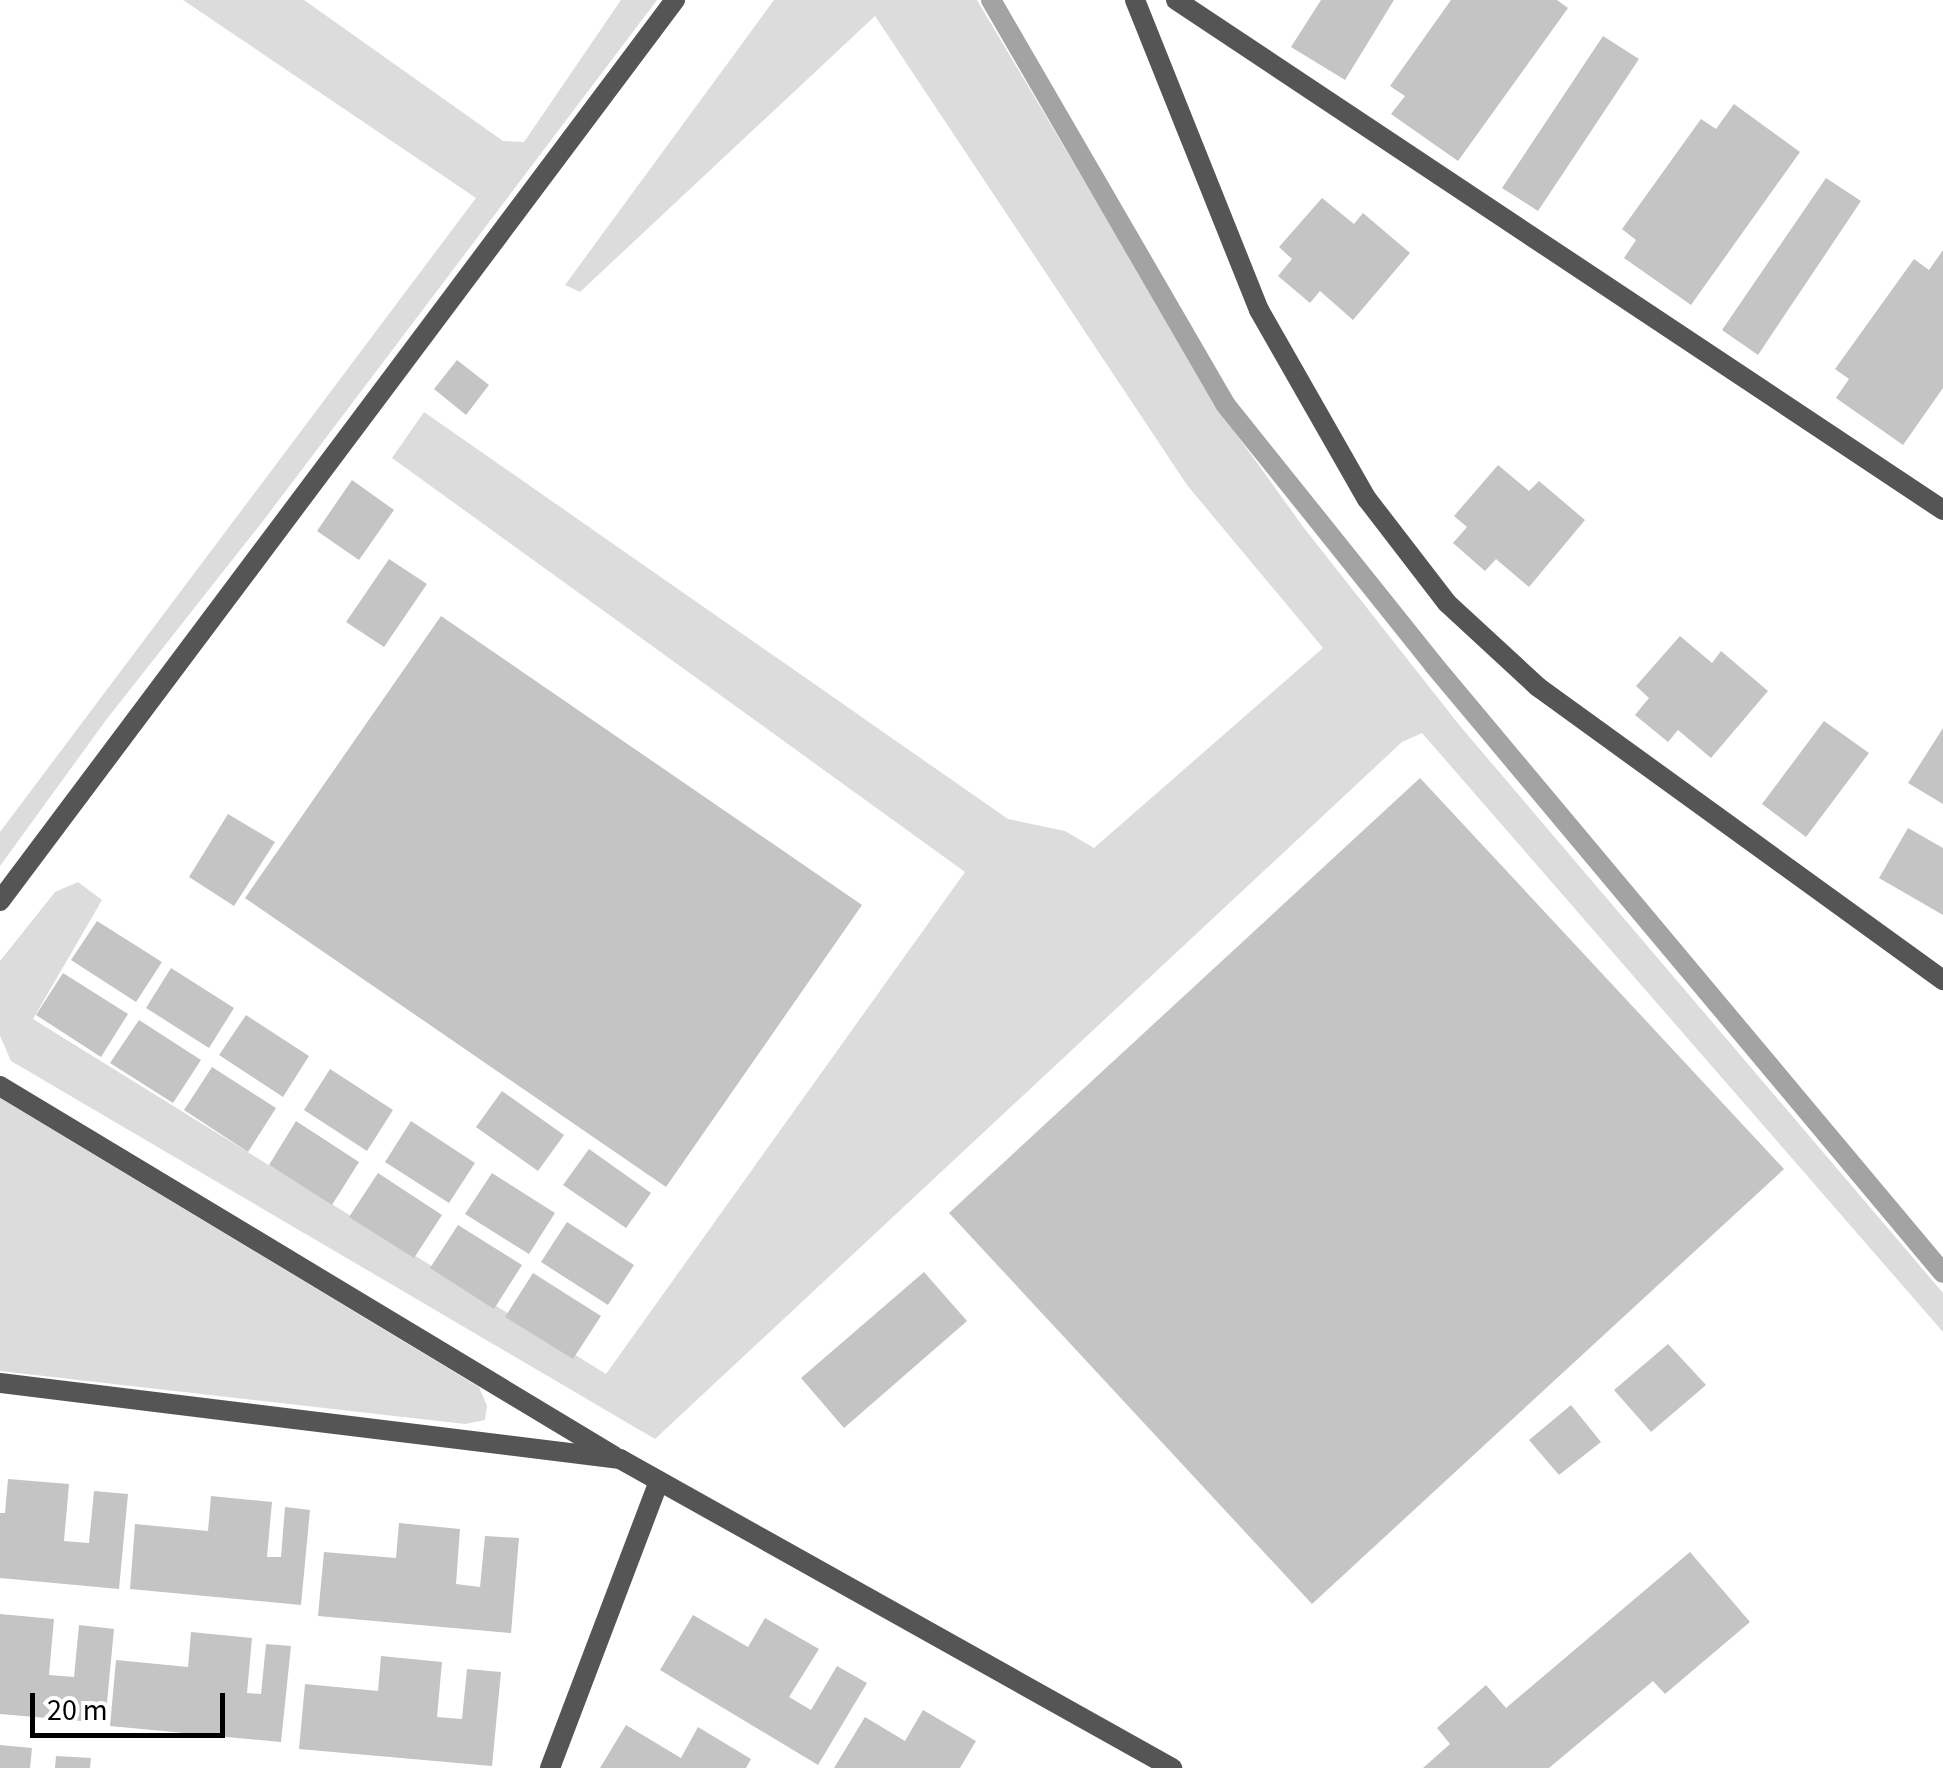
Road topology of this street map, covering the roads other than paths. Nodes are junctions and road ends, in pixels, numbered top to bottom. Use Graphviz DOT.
graph roads {
  1 [pos="676,0"];
  2 [pos="1135,0"];
  3 [pos="1176,0"];
  4 [pos="1943,510"];
  5 [pos="0,901"];
  6 [pos="1943,980"];
  7 [pos="0,1086"];
  8 [pos="0,1383"];
  9 [pos="620,1460"];
  10 [pos="659,1481"];
  11 [pos="550,1768"];
  12 [pos="1172,1768"];
  1 -- 5 [label="street"];
  2 -- 6 [label="street"];
  3 -- 4 [label="street"];
  7 -- 9 [label="street"];
  8 -- 9 [label="street"];
  9 -- 10 [label="street"];
  10 -- 11 [label="street"];
  10 -- 12 [label="street"];
}
